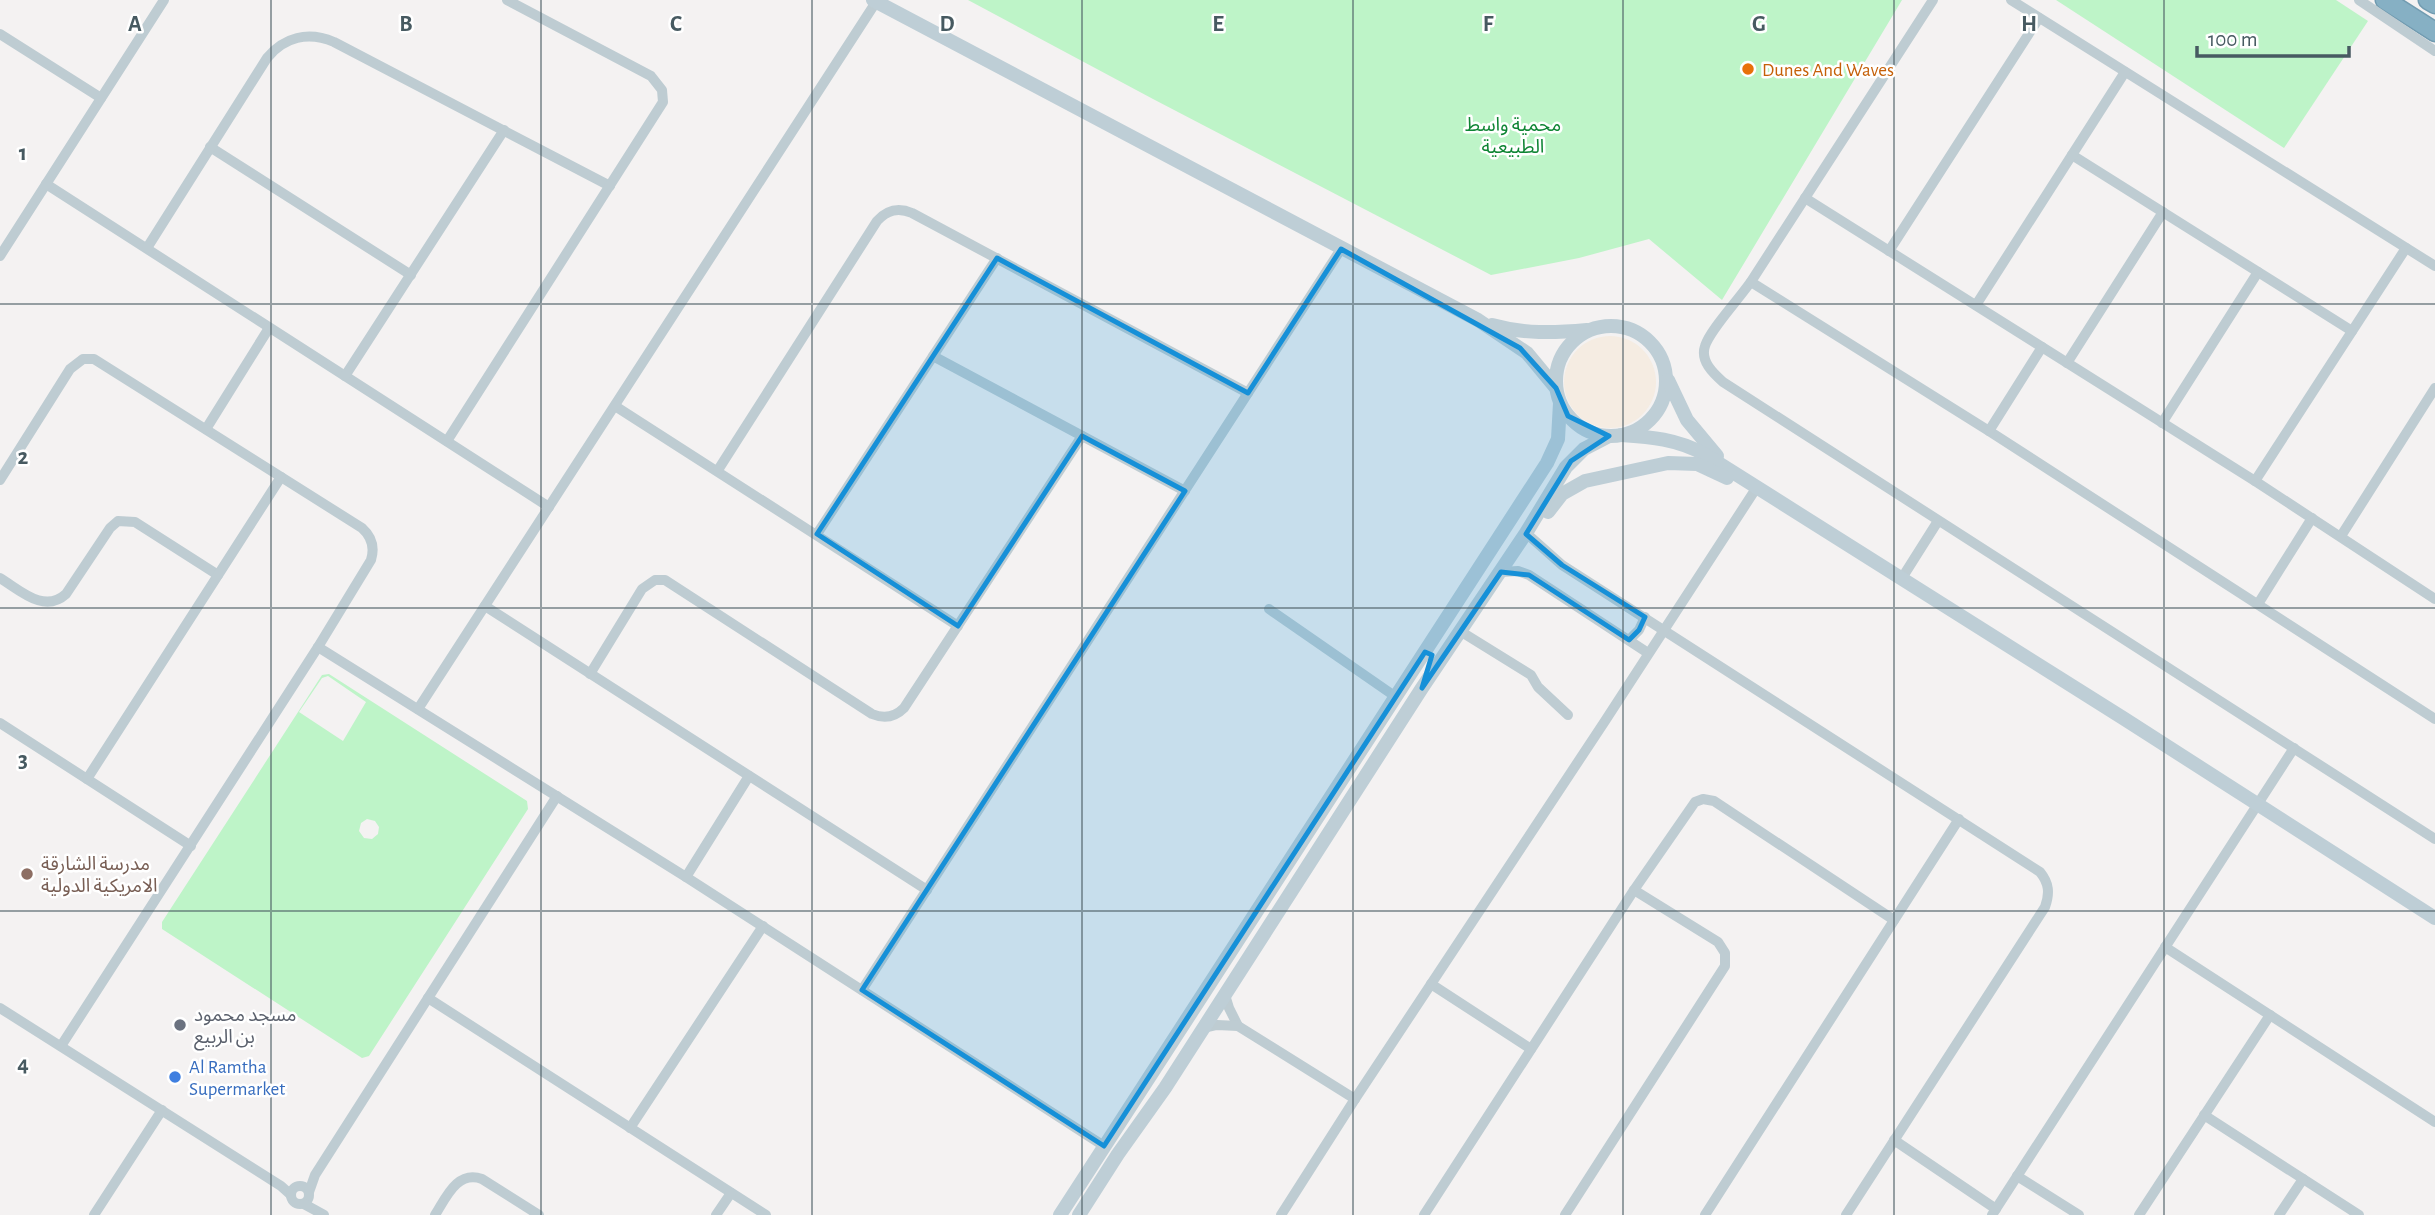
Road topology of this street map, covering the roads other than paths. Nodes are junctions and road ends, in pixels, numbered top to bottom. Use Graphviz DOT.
graph roads {
  1 [pos="164,0"];
  2 [pos="1933,0"];
  3 [pos="2011,0"];
  4 [pos="2359,0"];
  5 [pos="2385,0"];
  6 [pos="2428,0"];
  7 [pos="510,1"];
  8 [pos="875,1"];
  9 [pos="2435,4"];
  10 [pos="2039,18"];
  11 [pos="2435,32"];
  12 [pos="0,34"];
  13 [pos="2435,51"];
  14 [pos="2125,72"];
  15 [pos="101,98"];
  16 [pos="504,130"];
  17 [pos="211,147"];
  18 [pos="2072,155"];
  19 [pos="47,184"];
  20 [pos="610,186"];
  21 [pos="1805,198"];
  22 [pos="2163,212"];
  23 [pos="147,248"];
  24 [pos="2406,248"];
  25 [pos="1341,249"];
  26 [pos="1889,251"];
  27 [pos="0,256"];
  28 [pos="996,258"];
  29 [pos="2435,266"];
  30 [pos="2258,272"];
  31 [pos="411,275"];
  32 [pos="1751,282"];
  33 [pos="1976,305"];
  34 [pos="1478,320"];
  35 [pos="269,328"];
  36 [pos="1591,330"];
  37 [pos="2352,331"];
  38 [pos="2042,347"];
  39 [pos="933,356"];
  40 [pos="2067,363"];
  41 [pos="1665,374"];
  42 [pos="345,376"];
  43 [pos="1556,388"];
  44 [pos="2435,388"];
  45 [pos="1248,393"];
  46 [pos="1560,403"];
  47 [pos="615,406"];
  48 [pos="2162,423"];
  49 [pos="206,429"];
  50 [pos="1989,431"];
  51 [pos="1615,435"];
  52 [pos="1082,436"];
  53 [pos="447,441"];
  54 [pos="718,470"];
  55 [pos="1733,472"];
  56 [pos="281,477"];
  57 [pos="0,480"];
  58 [pos="2255,481"];
  59 [pos="1756,486"];
  60 [pos="1185,491"];
  61 [pos="549,506"];
  62 [pos="2312,518"];
  63 [pos="1938,521"];
  64 [pos="1528,530"];
  65 [pos="817,534"];
  66 [pos="2341,536"];
  67 [pos="1501,572"];
  68 [pos="218,575"];
  69 [pos="0,578"];
  70 [pos="1902,578"];
  71 [pos="2435,599"];
  72 [pos="2258,604"];
  73 [pos="485,606"];
  74 [pos="1269,610"];
  75 [pos="1644,617"];
  76 [pos="958,626"];
  77 [pos="1664,629"];
  78 [pos="1439,630"];
  79 [pos="1460,631"];
  80 [pos="1629,640"];
  81 [pos="318,647"];
  82 [pos="1648,653"];
  83 [pos="590,674"];
  84 [pos="1422,688"];
  85 [pos="1396,697"];
  86 [pos="418,709"];
  87 [pos="1568,715"];
  88 [pos="2435,719"];
  89 [pos="0,723"];
  90 [pos="2294,748"];
  91 [pos="748,776"];
  92 [pos="88,779"];
  93 [pos="557,796"];
  94 [pos="2258,804"];
  95 [pos="1959,819"];
  96 [pos="2435,839"];
  97 [pos="191,846"];
  98 [pos="686,877"];
  99 [pos="927,890"];
  100 [pos="1634,890"];
  101 [pos="2435,918"];
  102 [pos="1894,920"];
  103 [pos="763,926"];
  104 [pos="2165,947"];
  105 [pos="1431,984"];
  106 [pos="862,990"];
  107 [pos="1225,995"];
  108 [pos="428,998"];
  109 [pos="0,1008"];
  110 [pos="2270,1015"];
  111 [pos="1238,1026"];
  112 [pos="1204,1028"];
  113 [pos="61,1046"];
  114 [pos="1531,1049"];
  115 [pos="1355,1099"];
  116 [pos="163,1110"];
  117 [pos="2204,1115"];
  118 [pos="2435,1122"];
  119 [pos="631,1128"];
  120 [pos="1895,1140"];
  121 [pos="1104,1146"];
  122 [pos="2017,1176"];
  123 [pos="2303,1179"];
  124 [pos="730,1192"];
  125 [pos="302,1194"];
  126 [pos="1994,1212"];
  127 [pos="320,1213"];
  128 [pos="94,1215"];
  129 [pos="435,1215"];
  130 [pos="538,1215"];
  131 [pos="716,1215"];
  132 [pos="766,1215"];
  133 [pos="1060,1215"];
  134 [pos="1079,1215"];
  135 [pos="1281,1215"];
  136 [pos="1424,1215"];
  137 [pos="1565,1215"];
  138 [pos="1705,1215"];
  139 [pos="1846,1215"];
  140 [pos="2079,1215"];
  141 [pos="2139,1215"];
  142 [pos="2279,1215"];
  143 [pos="2359,1215"];
  1 -- 15 [label="street"];
  2 -- 21 [label="street"];
  3 -- 10 [label="street"];
  4 -- 13 [label="street"];
  5 -- 11 [label="highway"];
  6 -- 9 [label="highway"];
  7 -- 20 [label="street"];
  8 -- 25 [label="main road"];
  8 -- 47 [label="street"];
  10 -- 14 [label="street"];
  10 -- 26 [label="street"];
  12 -- 15 [label="street"];
  14 -- 18 [label="street"];
  14 -- 24 [label="street"];
  15 -- 19 [label="street"];
  16 -- 17 [label="street"];
  16 -- 20 [label="street"];
  16 -- 31 [label="street"];
  17 -- 23 [label="street"];
  17 -- 31 [label="street"];
  18 -- 22 [label="street"];
  18 -- 33 [label="street"];
  19 -- 23 [label="street"];
  19 -- 27 [label="street"];
  20 -- 53 [label="street"];
  21 -- 26 [label="street"];
  21 -- 32 [label="street"];
  22 -- 30 [label="street"];
  22 -- 40 [label="street"];
  23 -- 35 [label="street"];
  24 -- 29 [label="street"];
  24 -- 37 [label="street"];
  25 -- 34 [label="main road"];
  25 -- 45 [label="street"];
  26 -- 33 [label="street"];
  28 -- 39 [label="street"];
  28 -- 45 [label="street"];
  28 -- 54 [label="street"];
  30 -- 37 [label="street"];
  30 -- 48 [label="street"];
  31 -- 42 [label="street"];
  32 -- 50 [label="street"];
  32 -- 63 [label="street"];
  33 -- 38 [label="street"];
  34 -- 36 [label="main road"];
  34 -- 43 [label="main road"];
  35 -- 42 [label="street"];
  35 -- 49 [label="street"];
  36 -- 41 [label="main road"];
  36 -- 43 [label="main road"];
  37 -- 58 [label="street"];
  38 -- 40 [label="street"];
  38 -- 50 [label="street"];
  39 -- 52 [label="street"];
  39 -- 65 [label="street"];
  40 -- 48 [label="street"];
  41 -- 51 [label="main road"];
  41 -- 55 [label="main road"];
  42 -- 53 [label="street"];
  43 -- 46 [label="main road"];
  44 -- 66 [label="street"];
  45 -- 60 [label="street"];
  46 -- 51 [label="main road"];
  46 -- 78 [label="main road"];
  47 -- 54 [label="street"];
  47 -- 61 [label="street"];
  48 -- 58 [label="street"];
  49 -- 56 [label="street"];
  49 -- 57 [label="street"];
  50 -- 72 [label="street"];
  51 -- 55 [label="main road"];
  51 -- 64 [label="main road"];
  52 -- 60 [label="street"];
  52 -- 76 [label="street"];
  53 -- 61 [label="street"];
  54 -- 65 [label="street"];
  55 -- 59 [label="main road"];
  56 -- 68 [label="street"];
  56 -- 81 [label="street"];
  58 -- 62 [label="street"];
  59 -- 64 [label="main road"];
  59 -- 70 [label="main road"];
  59 -- 77 [label="street"];
  60 -- 99 [label="street"];
  61 -- 73 [label="street"];
  62 -- 66 [label="street"];
  62 -- 72 [label="street"];
  63 -- 70 [label="street"];
  63 -- 90 [label="street"];
  64 -- 67 [label="main road"];
  64 -- 75 [label="street"];
  65 -- 76 [label="street"];
  66 -- 71 [label="street"];
  67 -- 79 [label="main road"];
  67 -- 80 [label="street"];
  68 -- 69 [label="street"];
  68 -- 92 [label="street"];
  70 -- 94 [label="main road"];
  72 -- 88 [label="street"];
  73 -- 83 [label="street"];
  73 -- 86 [label="street"];
  74 -- 85 [label="street"];
  75 -- 77 [label="street"];
  75 -- 80 [label="street"];
  76 -- 83 [label="street"];
  77 -- 82 [label="street"];
  77 -- 95 [label="street"];
  78 -- 84 [label="main road"];
  78 -- 85 [label="main road"];
  79 -- 84 [label="main road"];
  79 -- 87 [label="street"];
  80 -- 82 [label="street"];
  81 -- 86 [label="street"];
  81 -- 97 [label="street"];
  82 -- 105 [label="street"];
  83 -- 91 [label="street"];
  84 -- 107 [label="main road"];
  85 -- 121 [label="main road"];
  86 -- 93 [label="street"];
  89 -- 92 [label="street"];
  90 -- 94 [label="street"];
  90 -- 96 [label="street"];
  91 -- 98 [label="street"];
  91 -- 99 [label="street"];
  92 -- 97 [label="street"];
  93 -- 98 [label="street"];
  93 -- 108 [label="street"];
  94 -- 101 [label="main road"];
  94 -- 104 [label="street"];
  95 -- 102 [label="street"];
  95 -- 120 [label="street"];
  97 -- 113 [label="street"];
  98 -- 103 [label="street"];
  99 -- 106 [label="street"];
  100 -- 102 [label="street"];
  100 -- 114 [label="street"];
  100 -- 137 [label="street"];
  102 -- 138 [label="street"];
  103 -- 106 [label="street"];
  103 -- 119 [label="street"];
  104 -- 110 [label="street"];
  104 -- 122 [label="street"];
  105 -- 114 [label="street"];
  105 -- 115 [label="street"];
  106 -- 121 [label="street"];
  107 -- 111 [label="street"];
  107 -- 112 [label="main road"];
  108 -- 119 [label="street"];
  108 -- 125 [label="street"];
  109 -- 113 [label="street"];
  110 -- 117 [label="street"];
  110 -- 118 [label="street"];
  111 -- 112 [label="street"];
  111 -- 115 [label="street"];
  112 -- 134 [label="main road"];
  113 -- 116 [label="street"];
  114 -- 136 [label="street"];
  115 -- 135 [label="street"];
  116 -- 125 [label="street"];
  116 -- 128 [label="street"];
  117 -- 123 [label="street"];
  117 -- 141 [label="street"];
  119 -- 124 [label="street"];
  120 -- 126 [label="street"];
  120 -- 139 [label="street"];
  121 -- 133 [label="main road"];
  122 -- 126 [label="street"];
  122 -- 140 [label="street"];
  123 -- 142 [label="street"];
  123 -- 143 [label="street"];
  124 -- 131 [label="street"];
  124 -- 132 [label="street"];
  125 -- 127 [label="street"];
  129 -- 130 [label="street"];
}
